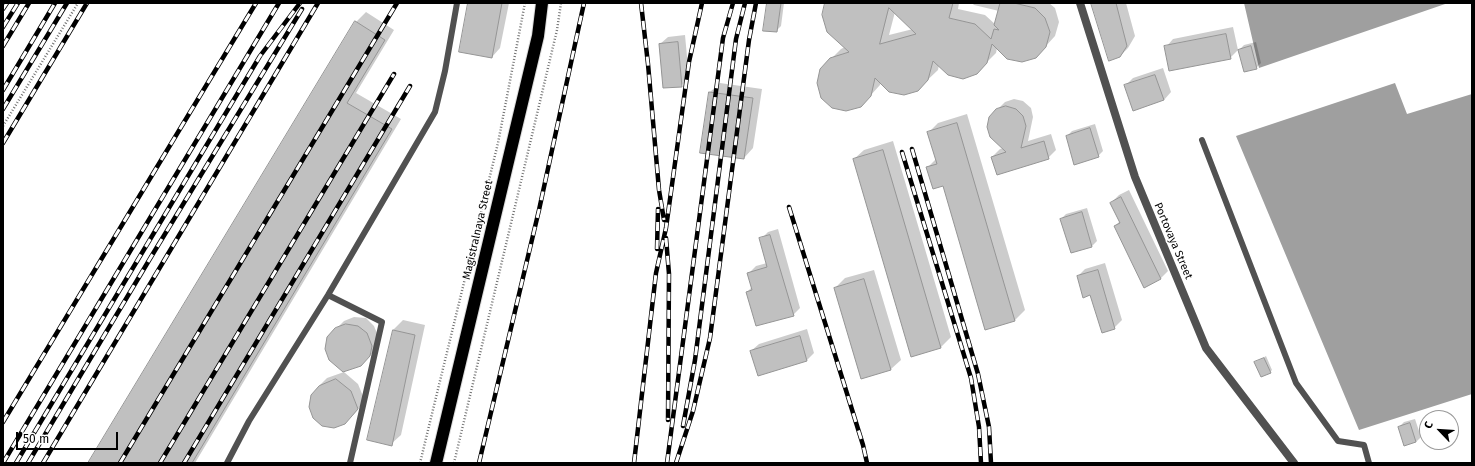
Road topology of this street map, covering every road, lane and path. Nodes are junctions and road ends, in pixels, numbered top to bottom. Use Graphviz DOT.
graph roads {
  1 [pos="78,3"];
  2 [pos="457,3"];
  3 [pos="525,3"];
  4 [pos="542,3"];
  5 [pos="561,3"];
  6 [pos="1080,3"];
  7 [pos="3,126"];
  8 [pos="1202,140"];
  9 [pos="328,295"];
  10 [pos="227,463"];
  11 [pos="350,463"];
  12 [pos="420,463"];
  13 [pos="436,463"];
  14 [pos="454,463"];
  15 [pos="1294,463"];
  16 [pos="1369,463"];
  1 -- 7 [label="path"];
  2 -- 9 [label="lane"];
  3 -- 12 [label="path"];
  4 -- 13 [label="highway, Magistralnaya Street"];
  5 -- 14 [label="path"];
  6 -- 15 [label="street, Portovaya Street"];
  8 -- 16 [label="lane"];
  9 -- 10 [label="lane"];
  9 -- 11 [label="lane"];
}
